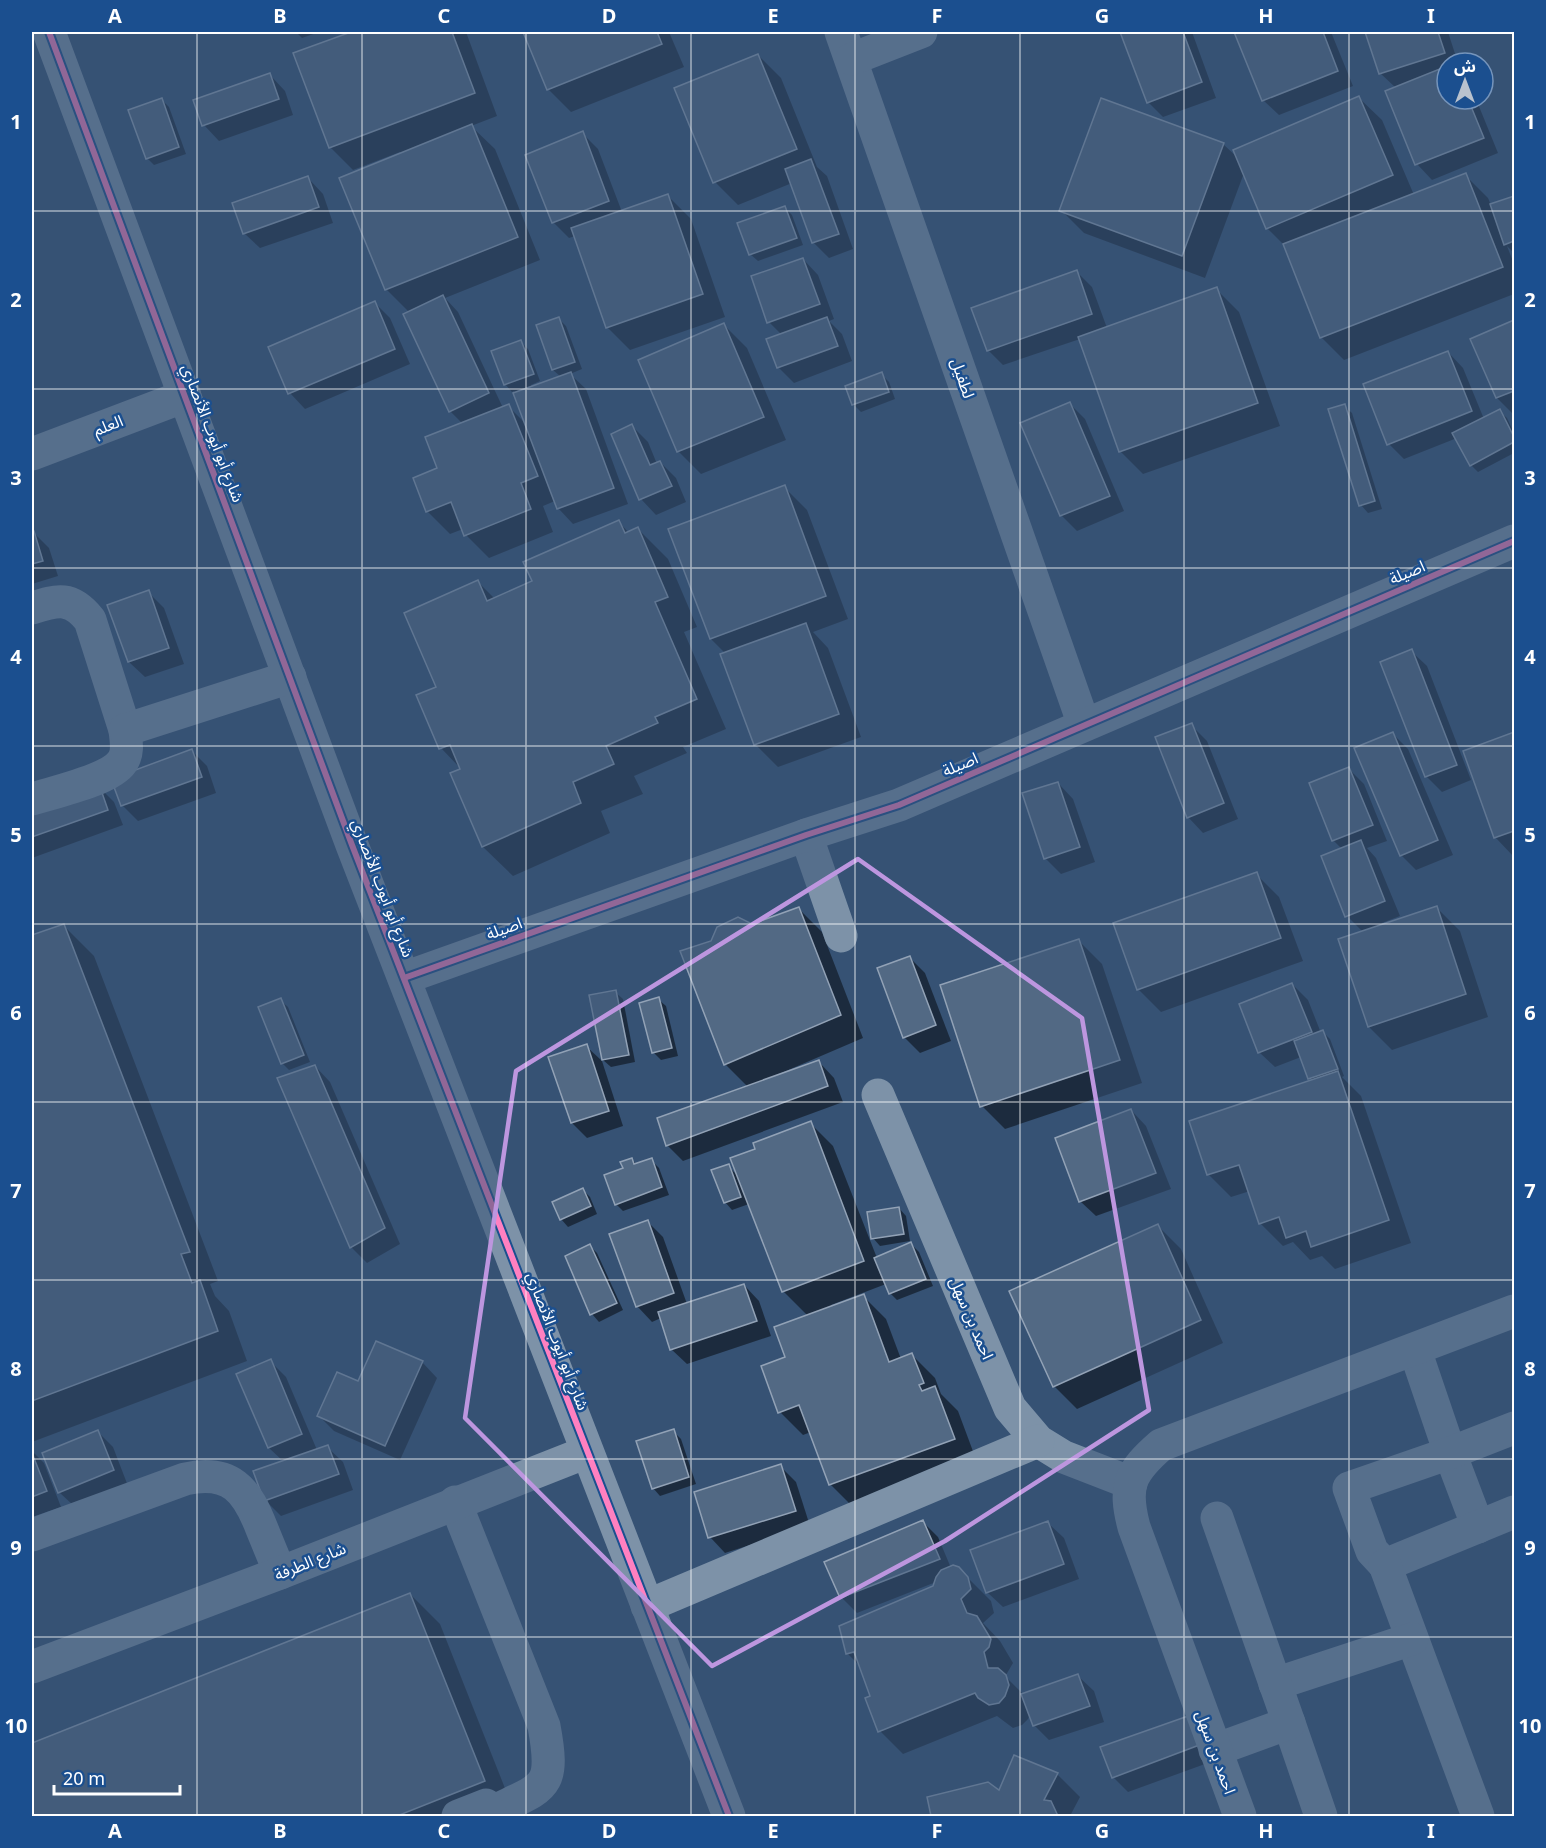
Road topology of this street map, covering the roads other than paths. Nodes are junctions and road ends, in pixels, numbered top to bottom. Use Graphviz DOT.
graph roads {
  1 [pos="49,32"];
  2 [pos="921,32"];
  3 [pos="846,45"];
  4 [pos="184,396"];
  5 [pos="32,454"];
  6 [pos="1515,541"];
  7 [pos="32,608"];
  8 [pos="290,677"];
  9 [pos="1084,726"];
  10 [pos="125,730"];
  11 [pos="32,799"];
  12 [pos="806,836"];
  13 [pos="841,936"];
  14 [pos="404,978"];
  15 [pos="878,1095"];
  16 [pos="1515,1311"];
  17 [pos="1415,1350"];
  18 [pos="1515,1428"];
  19 [pos="1038,1441"];
  20 [pos="586,1452"];
  21 [pos="1450,1453"];
  22 [pos="1131,1483"];
  23 [pos="455,1502"];
  24 [pos="1515,1512"];
  25 [pos="1217,1518"];
  26 [pos="1478,1527"];
  27 [pos="32,1535"];
  28 [pos="1385,1565"];
  29 [pos="280,1573"];
  30 [pos="647,1606"];
  31 [pos="1412,1639"];
  32 [pos="32,1666"];
  33 [pos="1275,1684"];
  34 [pos="1289,1723"];
  35 [pos="1215,1750"];
  36 [pos="480,1815"];
  37 [pos="729,1816"];
  38 [pos="1240,1816"];
  39 [pos="1321,1816"];
  40 [pos="1478,1816"];
  1 -- 4 [label="street, شارع أبو أيوب الأنصاري"];
  2 -- 3 [label="street"];
  3 -- 9 [label="street, لطفيل"];
  4 -- 5 [label="street, العلم"];
  4 -- 8 [label="street, شارع أبو أيوب الأنصاري"];
  6 -- 9 [label="street, اصيلة"];
  7 -- 10 [label="street"];
  8 -- 10 [label="street"];
  8 -- 14 [label="street, شارع أبو أيوب الأنصاري"];
  9 -- 12 [label="street, اصيلة"];
  10 -- 11 [label="street"];
  12 -- 13 [label="street"];
  12 -- 14 [label="street, اصيلة"];
  14 -- 20 [label="street, شارع أبو أيوب الأنصاري"];
  15 -- 19 [label="street, احمد بن سهل"];
  16 -- 17 [label="street, احمد بن سهل"];
  17 -- 21 [label="street"];
  17 -- 22 [label="street, احمد بن سهل"];
  18 -- 21 [label="street"];
  19 -- 22 [label="street, احمد بن سهل"];
  19 -- 30 [label="street"];
  20 -- 23 [label="street, شارع الطرفة"];
  20 -- 30 [label="street, شارع أبو أيوب الأنصاري"];
  21 -- 26 [label="street"];
  21 -- 28 [label="street"];
  22 -- 35 [label="street, احمد بن سهل"];
  23 -- 29 [label="street, شارع الطرفة"];
  23 -- 36 [label="street"];
  24 -- 26 [label="street"];
  25 -- 33 [label="street"];
  26 -- 28 [label="street"];
  27 -- 29 [label="street"];
  28 -- 31 [label="street"];
  29 -- 32 [label="street, شارع الطرفة"];
  30 -- 37 [label="street, شارع أبو أيوب الأنصاري"];
  31 -- 33 [label="street"];
  31 -- 40 [label="street"];
  33 -- 34 [label="street"];
  34 -- 35 [label="street"];
  34 -- 39 [label="street"];
  35 -- 38 [label="street, احمد بن سهل"];
}
